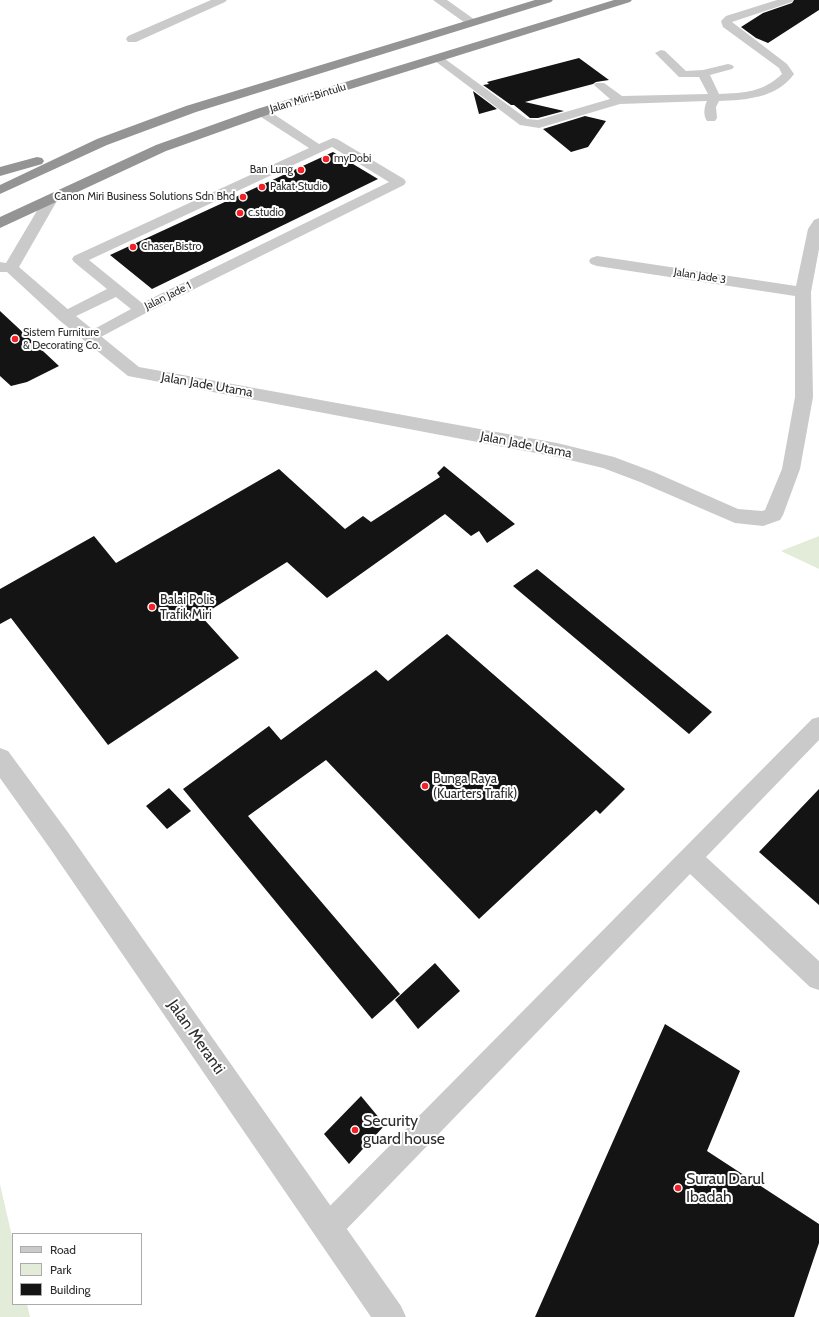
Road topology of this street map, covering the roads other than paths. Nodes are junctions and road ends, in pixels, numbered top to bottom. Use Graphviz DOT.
graph roads {
  1 [pos="221,0"];
  2 [pos="439,0"];
  3 [pos="547,0"];
  4 [pos="626,0"];
  5 [pos="788,0"];
  6 [pos="472,22"];
  7 [pos="132,39"];
  8 [pos="661,54"];
  9 [pos="438,58"];
  10 [pos="728,67"];
  11 [pos="703,73"];
  12 [pos="600,85"];
  13 [pos="715,97"];
  14 [pos="619,100"];
  15 [pos="262,112"];
  16 [pos="711,118"];
  17 [pos="102,142"];
  18 [pos="319,149"];
  19 [pos="0,172"];
  20 [pos="0,190"];
  21 [pos="51,199"];
  22 [pos="0,223"];
  23 [pos="819,223"];
  24 [pos="597,261"];
  25 [pos="5,268"];
  26 [pos="117,290"];
  27 [pos="803,292"];
  28 [pos="141,310"];
  29 [pos="65,316"];
  30 [pos="90,337"];
  31 [pos="811,399"];
  32 [pos="819,726"];
  33 [pos="0,759"];
  34 [pos="690,858"];
  35 [pos="819,978"];
  36 [pos="328,1228"];
  37 [pos="390,1317"];
  1 -- 7 [label="street"];
  2 -- 6 [label="street"];
  3 -- 6 [label="highway, Jalan Miri-Bintulu"];
  4 -- 9 [label="highway, Jalan Miri-Bintulu"];
  5 -- 13 [label="lane"];
  6 -- 17 [label="highway, Jalan Miri-Bintulu"];
  8 -- 11 [label="lane"];
  9 -- 14 [label="lane"];
  9 -- 15 [label="highway, Jalan Miri-Bintulu"];
  10 -- 11 [label="lane"];
  11 -- 13 [label="lane"];
  12 -- 14 [label="lane"];
  13 -- 14 [label="lane"];
  13 -- 16 [label="lane"];
  15 -- 18 [label="lane"];
  15 -- 21 [label="highway, Jalan Miri-Bintulu"];
  17 -- 19 [label="highway"];
  17 -- 20 [label="highway, Jalan Miri-Bintulu"];
  18 -- 26 [label="lane, Jalan Jade 1"];
  18 -- 28 [label="lane, Jalan Jade 1"];
  21 -- 22 [label="highway, Jalan Miri-Bintulu"];
  21 -- 25 [label="street, Jalan Jade Utama"];
  23 -- 27 [label="street, Jalan Jade Utama"];
  24 -- 27 [label="street, Jalan Jade 3"];
  25 -- 29 [label="street, Jalan Jade Utama"];
  26 -- 28 [label="lane, Jalan Jade 1"];
  26 -- 29 [label="lane"];
  27 -- 31 [label="street, Jalan Jade Utama"];
  28 -- 30 [label="lane"];
  29 -- 30 [label="street, Jalan Jade Utama"];
  30 -- 31 [label="street, Jalan Jade Utama"];
  32 -- 34 [label="lane"];
  33 -- 36 [label="street, Jalan Meranti"];
  34 -- 35 [label="lane"];
  34 -- 36 [label="lane"];
  36 -- 37 [label="street, Jalan Meranti"];
}
